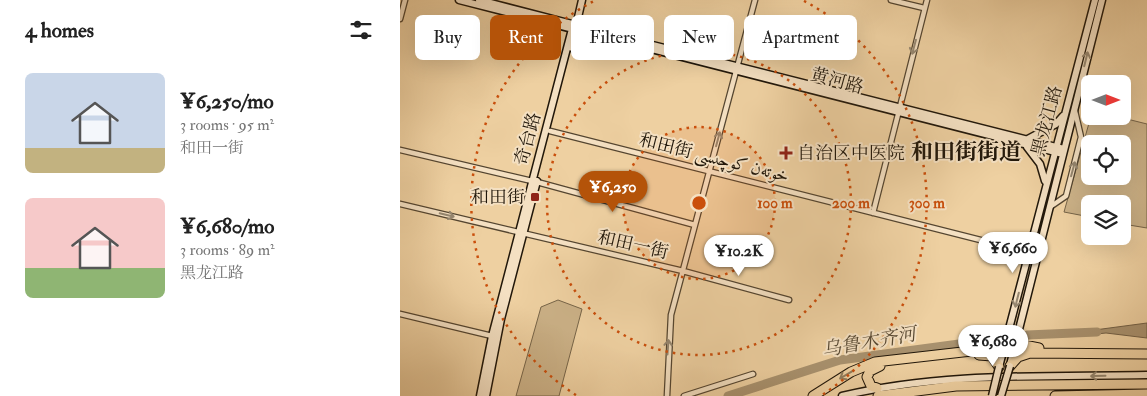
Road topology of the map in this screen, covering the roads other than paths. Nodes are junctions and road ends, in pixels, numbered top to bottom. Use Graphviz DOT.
graph roads {
  1 [pos="405,0"];
  2 [pos="459,0"];
  3 [pos="479,0"];
  4 [pos="582,0"];
  5 [pos="755,0"];
  6 [pos="890,0"];
  7 [pos="927,0"];
  8 [pos="1095,0"];
  9 [pos="1102,0"];
  10 [pos="924,8"];
  11 [pos="578,15"];
  12 [pos="400,19"];
  13 [pos="571,27"];
  14 [pos="571,27"];
  15 [pos="571,43"];
  16 [pos="571,44"];
  17 [pos="654,47"];
  18 [pos="738,68"];
  19 [pos="1074,108"];
  20 [pos="898,109"];
  21 [pos="1064,115"];
  22 [pos="550,131"];
  23 [pos="1026,142"];
  24 [pos="1054,149"];
  25 [pos="400,150"];
  26 [pos="1063,151"];
  27 [pos="709,171"];
  28 [pos="535,182"];
  29 [pos="1046,185"];
  30 [pos="400,204"];
  31 [pos="1048,208"];
  32 [pos="872,213"];
  33 [pos="695,225"];
  34 [pos="521,233"];
  35 [pos="1016,249"];
  36 [pos="683,271"];
  37 [pos="789,300"];
  38 [pos="400,314"];
  39 [pos="1008,334"];
  40 [pos="1019,334"];
  41 [pos="492,336"];
  42 [pos="493,347"];
  43 [pos="1147,350"];
  44 [pos="1147,354"];
  45 [pos="1010,366"];
  46 [pos="999,367"];
  47 [pos="753,374"];
  48 [pos="1147,375"];
  49 [pos="1147,384"];
  50 [pos="877,392"];
  51 [pos="1147,394"];
  52 [pos="480,396"];
  53 [pos="486,396"];
  54 [pos="667,396"];
  55 [pos="684,396"];
  56 [pos="813,396"];
  57 [pos="842,396"];
  58 [pos="992,396"];
  59 [pos="1001,396"];
  60 [pos="1055,396"];
  1 -- 12 [label="street"];
  2 -- 13 [label="main road, 黄河路"];
  3 -- 14 [label="main road, 黄河路"];
  4 -- 11 [label="main road, 奇台路"];
  5 -- 18 [label="street"];
  6 -- 10 [label="street"];
  7 -- 10 [label="street"];
  8 -- 21 [label="main road, 黑龙江路"];
  19 -- 9 [label="main road, 黑龙江路, one-way"];
  10 -- 20 [label="street, one-way"];
  15 -- 28 [label="main road, 奇台路"];
  16 -- 22 [label="main road, 奇台路"];
  17 -- 18 [label="main road, 黄河路"];
  18 -- 20 [label="main road, 黄河路"];
  27 -- 18 [label="street, one-way"];
  19 -- 26 [label="main road, 黑龙江路"];
  31 -- 19 [label="street, one-way"];
  20 -- 23 [label="main road, 黄河路"];
  20 -- 32 [label="street"];
  21 -- 23 [label="main road"];
  21 -- 24 [label="main road, 黑龙江路"];
  22 -- 27 [label="street, 和田街 خوتەن كوچىسى"];
  22 -- 28 [label="main road, 奇台路"];
  23 -- 24 [label="main road, 黄河路"];
  23 -- 29 [label="main road"];
  24 -- 26 [label="main road, 黄河路"];
  24 -- 29 [label="main road, 黑龙江路"];
  25 -- 28 [label="street"];
  26 -- 31 [label="main road, 黑龙江路"];
  27 -- 32 [label="street, 和田街 خوتەن كوچىسى"];
  27 -- 33 [label="street"];
  28 -- 33 [label="street"];
  28 -- 34 [label="main road, 奇台路"];
  29 -- 39 [label="main road, 黑龙江路, one-way"];
  30 -- 34 [label="street, 和田一街, one-way"];
  31 -- 40 [label="main road, 黑龙江路"];
  32 -- 35 [label="street, 和田街 خوتەن كوچىسى"];
  33 -- 36 [label="street"];
  34 -- 36 [label="street, 和田一街"];
  34 -- 41 [label="main road, 奇台路"];
  34 -- 42 [label="main road, 奇台路"];
  36 -- 37 [label="street, 和田一街"];
  54 -- 36 [label="street, one-way"];
  38 -- 41 [label="street"];
  39 -- 46 [label="main road, 黑龙江路"];
  39 -- 56 [label="highway, one-way"];
  40 -- 43 [label="highway"];
  40 -- 45 [label="main road, 黑龙江路"];
  41 -- 42 [label="main road, 奇台路"];
  42 -- 52 [label="main road"];
  42 -- 53 [label="main road"];
  44 -- 45 [label="highway"];
  45 -- 59 [label="main road, 黑龙江路, bridge"];
  46 -- 50 [label="highway"];
  46 -- 58 [label="main road, 黑龙江路, bridge"];
  47 -- 55 [label="street"];
  48 -- 50 [label="main road, one-way"];
  49 -- 50 [label="highway"];
  50 -- 57 [label="main road"];
  51 -- 60 [label="highway"];
}
